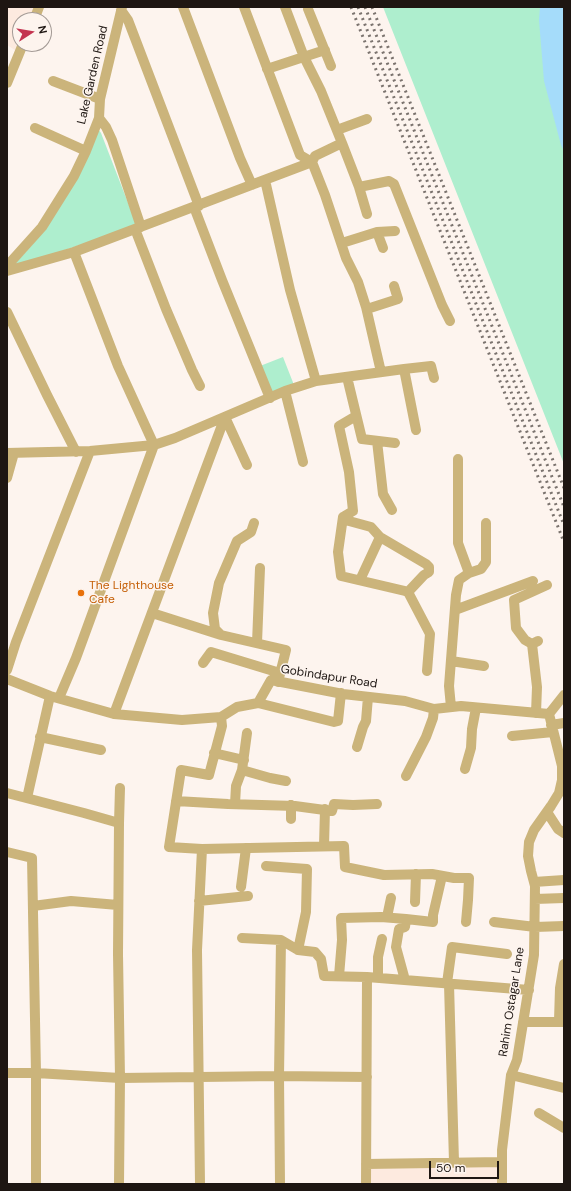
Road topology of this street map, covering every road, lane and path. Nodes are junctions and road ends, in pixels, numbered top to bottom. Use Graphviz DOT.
graph roads {
  1 [pos="183,7"];
  2 [pos="244,7"];
  3 [pos="285,7"];
  4 [pos="121,9"];
  5 [pos="308,9"];
  6 [pos="325,50"];
  7 [pos="20,52"];
  8 [pos="304,57"];
  9 [pos="331,66"];
  10 [pos="267,69"];
  11 [pos="53,81"];
  12 [pos="7,82"];
  13 [pos="100,99"];
  14 [pos="99,118"];
  15 [pos="367,119"];
  16 [pos="35,128"];
  17 [pos="337,130"];
  18 [pos="342,143"];
  19 [pos="86,151"];
  20 [pos="312,162"];
  21 [pos="265,180"];
  22 [pos="252,185"];
  23 [pos="359,187"];
  24 [pos="197,206"];
  25 [pos="367,214"];
  26 [pos="138,228"];
  27 [pos="395,231"];
  28 [pos="377,232"];
  29 [pos="342,243"];
  30 [pos="383,248"];
  31 [pos="74,252"];
  32 [pos="7,266"];
  33 [pos="7,271"];
  34 [pos="394,286"];
  35 [pos="367,309"];
  36 [pos="7,312"];
  37 [pos="450,322"];
  38 [pos="404,369"];
  39 [pos="381,372"];
  40 [pos="347,377"];
  41 [pos="434,378"];
  42 [pos="316,380"];
  43 [pos="200,386"];
  44 [pos="284,391"];
  45 [pos="270,398"];
  46 [pos="356,416"];
  47 [pos="225,417"];
  48 [pos="416,430"];
  49 [pos="378,441"];
  50 [pos="395,443"];
  51 [pos="154,445"];
  52 [pos="90,451"];
  53 [pos="76,452"];
  54 [pos="11,453"];
  55 [pos="458,459"];
  56 [pos="303,462"];
  57 [pos="247,465"];
  58 [pos="7,478"];
  59 [pos="392,510"];
  60 [pos="343,517"];
  61 [pos="254,523"];
  62 [pos="486,523"];
  63 [pos="380,537"];
  64 [pos="260,568"];
  65 [pos="469,573"];
  66 [pos="360,580"];
  67 [pos="533,581"];
  68 [pos="548,585"];
  69 [pos="408,592"];
  70 [pos="455,610"];
  71 [pos="152,612"];
  72 [pos="221,635"];
  73 [pos="257,643"];
  74 [pos="451,661"];
  75 [pos="203,663"];
  76 [pos="484,666"];
  77 [pos="7,670"];
  78 [pos="427,671"];
  79 [pos="279,677"];
  80 [pos="7,679"];
  81 [pos="341,693"];
  82 [pos="564,695"];
  83 [pos="368,696"];
  84 [pos="54,697"];
  85 [pos="258,703"];
  86 [pos="451,707"];
  87 [pos="476,708"];
  88 [pos="434,709"];
  89 [pos="536,713"];
  90 [pos="114,714"];
  91 [pos="549,714"];
  92 [pos="221,717"];
  93 [pos="564,723"];
  94 [pos="552,728"];
  95 [pos="247,733"];
  96 [pos="512,736"];
  97 [pos="40,737"];
  98 [pos="358,747"];
  99 [pos="101,750"];
  100 [pos="214,753"];
  101 [pos="243,765"];
  102 [pos="465,769"];
  103 [pos="406,776"];
  104 [pos="286,781"];
  105 [pos="563,784"];
  106 [pos="120,788"];
  107 [pos="7,793"];
  108 [pos="27,798"];
  109 [pos="176,801"];
  110 [pos="559,802"];
  111 [pos="235,804"];
  112 [pos="377,804"];
  113 [pos="291,805"];
  114 [pos="325,809"];
  115 [pos="547,812"];
  116 [pos="291,819"];
  117 [pos="119,823"];
  118 [pos="564,833"];
  119 [pos="324,846"];
  120 [pos="246,848"];
  121 [pos="202,849"];
  122 [pos="7,852"];
  123 [pos="266,866"];
  124 [pos="416,874"];
  125 [pos="442,876"];
  126 [pos="564,880"];
  127 [pos="534,882"];
  128 [pos="241,887"];
  129 [pos="248,896"];
  130 [pos="391,898"];
  131 [pos="564,898"];
  132 [pos="535,899"];
  133 [pos="199,901"];
  134 [pos="415,902"];
  135 [pos="118,905"];
  136 [pos="34,906"];
  137 [pos="387,917"];
  138 [pos="406,920"];
  139 [pos="466,922"];
  140 [pos="494,922"];
  141 [pos="564,926"];
  142 [pos="535,927"];
  143 [pos="242,938"];
  144 [pos="382,939"];
  145 [pos="281,940"];
  146 [pos="298,950"];
  147 [pos="507,954"];
  148 [pos="564,964"];
  149 [pos="340,976"];
  150 [pos="367,977"];
  151 [pos="378,978"];
  152 [pos="405,980"];
  153 [pos="448,983"];
  154 [pos="529,990"];
  155 [pos="523,1022"];
  156 [pos="562,1022"];
  157 [pos="7,1073"];
  158 [pos="36,1073"];
  159 [pos="511,1075"];
  160 [pos="279,1076"];
  161 [pos="199,1077"];
  162 [pos="367,1077"];
  163 [pos="120,1078"];
  164 [pos="564,1088"];
  165 [pos="539,1112"];
  166 [pos="564,1128"];
  167 [pos="454,1162"];
  168 [pos="502,1162"];
  169 [pos="366,1164"];
  170 [pos="36,1184"];
  171 [pos="119,1184"];
  172 [pos="200,1184"];
  173 [pos="280,1184"];
  174 [pos="366,1184"];
  175 [pos="502,1184"];
  1 -- 22 [label="street"];
  2 -- 10 [label="street"];
  3 -- 8 [label="street"];
  4 -- 13 [label="street, Lake Garden Road"];
  4 -- 24 [label="street"];
  5 -- 6 [label="street"];
  6 -- 8 [label="street"];
  6 -- 9 [label="street"];
  7 -- 12 [label="street"];
  8 -- 10 [label="street"];
  8 -- 17 [label="street"];
  10 -- 20 [label="street"];
  11 -- 13 [label="street"];
  13 -- 14 [label="street, Lake Garden Road"];
  14 -- 19 [label="street, Lake Garden Road"];
  14 -- 26 [label="street"];
  15 -- 17 [label="street"];
  16 -- 19 [label="street"];
  17 -- 18 [label="street"];
  18 -- 20 [label="street"];
  18 -- 23 [label="street"];
  19 -- 32 [label="street, Lake Garden Road"];
  20 -- 21 [label="street"];
  20 -- 29 [label="street"];
  21 -- 22 [label="street"];
  21 -- 42 [label="street"];
  22 -- 24 [label="street"];
  23 -- 25 [label="street"];
  23 -- 37 [label="street"];
  24 -- 26 [label="street"];
  24 -- 45 [label="street"];
  26 -- 31 [label="street"];
  26 -- 43 [label="street"];
  27 -- 28 [label="street"];
  28 -- 29 [label="street"];
  28 -- 30 [label="street"];
  29 -- 35 [label="street"];
  31 -- 33 [label="street"];
  31 -- 51 [label="street"];
  34 -- 35 [label="street"];
  35 -- 39 [label="street"];
  36 -- 53 [label="street"];
  38 -- 39 [label="street"];
  38 -- 41 [label="street"];
  38 -- 48 [label="street"];
  39 -- 40 [label="street"];
  40 -- 42 [label="street"];
  40 -- 46 [label="street"];
  42 -- 44 [label="street"];
  44 -- 45 [label="street"];
  44 -- 56 [label="street"];
  45 -- 47 [label="street"];
  46 -- 49 [label="street"];
  46 -- 60 [label="street"];
  47 -- 51 [label="street"];
  47 -- 57 [label="street"];
  47 -- 71 [label="street"];
  49 -- 50 [label="street"];
  49 -- 59 [label="street"];
  51 -- 52 [label="street"];
  51 -- 84 [label="street"];
  52 -- 53 [label="street"];
  52 -- 77 [label="street"];
  53 -- 54 [label="street"];
  54 -- 58 [label="street"];
  55 -- 65 [label="street"];
  60 -- 63 [label="street"];
  60 -- 66 [label="street"];
  61 -- 72 [label="street"];
  62 -- 65 [label="street"];
  63 -- 66 [label="street"];
  63 -- 69 [label="street"];
  64 -- 73 [label="street"];
  65 -- 70 [label="street"];
  66 -- 69 [label="street"];
  67 -- 70 [label="street"];
  68 -- 89 [label="street"];
  69 -- 78 [label="street"];
  70 -- 74 [label="street"];
  71 -- 72 [label="street"];
  71 -- 90 [label="street"];
  72 -- 73 [label="street"];
  73 -- 79 [label="street"];
  74 -- 76 [label="street"];
  74 -- 86 [label="street"];
  75 -- 79 [label="street"];
  79 -- 81 [label="street, Gobindapur Road"];
  79 -- 85 [label="street, Gobindapur Road"];
  80 -- 84 [label="street"];
  81 -- 83 [label="street, Gobindapur Road"];
  81 -- 85 [label="street"];
  82 -- 91 [label="street"];
  83 -- 88 [label="street, Gobindapur Road"];
  83 -- 98 [label="street"];
  84 -- 90 [label="street"];
  84 -- 97 [label="street"];
  85 -- 92 [label="street"];
  86 -- 87 [label="street, Gobindapur Road"];
  86 -- 88 [label="street, Gobindapur Road"];
  87 -- 89 [label="street, Gobindapur Road"];
  87 -- 102 [label="street"];
  88 -- 103 [label="street"];
  89 -- 91 [label="street, Gobindapur Road"];
  90 -- 92 [label="street"];
  91 -- 94 [label="street, Rahim Ostagar Lane"];
  92 -- 100 [label="street"];
  93 -- 94 [label="street"];
  94 -- 96 [label="street"];
  94 -- 105 [label="street, Rahim Ostagar Lane"];
  95 -- 101 [label="street"];
  97 -- 99 [label="street"];
  97 -- 108 [label="street"];
  100 -- 101 [label="street"];
  100 -- 109 [label="street"];
  101 -- 104 [label="street"];
  101 -- 111 [label="street"];
  105 -- 110 [label="street, Rahim Ostagar Lane"];
  106 -- 117 [label="street"];
  107 -- 108 [label="street"];
  108 -- 117 [label="street"];
  109 -- 111 [label="street"];
  109 -- 121 [label="street"];
  110 -- 115 [label="street, Rahim Ostagar Lane"];
  111 -- 113 [label="street"];
  112 -- 114 [label="street"];
  113 -- 114 [label="street"];
  113 -- 116 [label="street"];
  114 -- 119 [label="street"];
  115 -- 118 [label="street"];
  115 -- 127 [label="street, Rahim Ostagar Lane"];
  117 -- 135 [label="street"];
  119 -- 120 [label="street"];
  119 -- 124 [label="street"];
  120 -- 121 [label="street"];
  120 -- 128 [label="street"];
  121 -- 133 [label="street"];
  122 -- 136 [label="street"];
  123 -- 146 [label="street"];
  124 -- 125 [label="street"];
  124 -- 134 [label="street"];
  125 -- 138 [label="street"];
  125 -- 139 [label="street"];
  126 -- 127 [label="street"];
  127 -- 132 [label="street, Rahim Ostagar Lane"];
  129 -- 133 [label="street"];
  130 -- 137 [label="street"];
  131 -- 132 [label="street"];
  132 -- 142 [label="street, Rahim Ostagar Lane"];
  133 -- 161 [label="street"];
  135 -- 136 [label="street"];
  135 -- 163 [label="street"];
  136 -- 158 [label="street"];
  137 -- 138 [label="street"];
  137 -- 149 [label="street"];
  138 -- 152 [label="street"];
  140 -- 142 [label="street"];
  141 -- 142 [label="street"];
  142 -- 154 [label="street, Rahim Ostagar Lane"];
  143 -- 145 [label="street"];
  144 -- 151 [label="street"];
  145 -- 146 [label="street"];
  145 -- 160 [label="street"];
  146 -- 149 [label="street"];
  147 -- 153 [label="street"];
  148 -- 156 [label="street"];
  149 -- 150 [label="street"];
  150 -- 151 [label="street"];
  150 -- 162 [label="street"];
  151 -- 152 [label="street"];
  152 -- 153 [label="street"];
  153 -- 154 [label="street"];
  153 -- 167 [label="street"];
  154 -- 155 [label="street, Rahim Ostagar Lane"];
  155 -- 156 [label="street"];
  155 -- 159 [label="street, Rahim Ostagar Lane"];
  157 -- 158 [label="street"];
  158 -- 163 [label="street"];
  158 -- 170 [label="street"];
  159 -- 164 [label="street"];
  159 -- 168 [label="street, Rahim Ostagar Lane"];
  160 -- 161 [label="street"];
  160 -- 162 [label="street"];
  160 -- 173 [label="street"];
  161 -- 163 [label="street"];
  161 -- 172 [label="street"];
  162 -- 169 [label="street"];
  163 -- 171 [label="street"];
  165 -- 166 [label="street"];
  167 -- 168 [label="street"];
  167 -- 169 [label="street"];
  168 -- 175 [label="street, Rahim Ostagar Lane"];
  169 -- 174 [label="street"];
}
